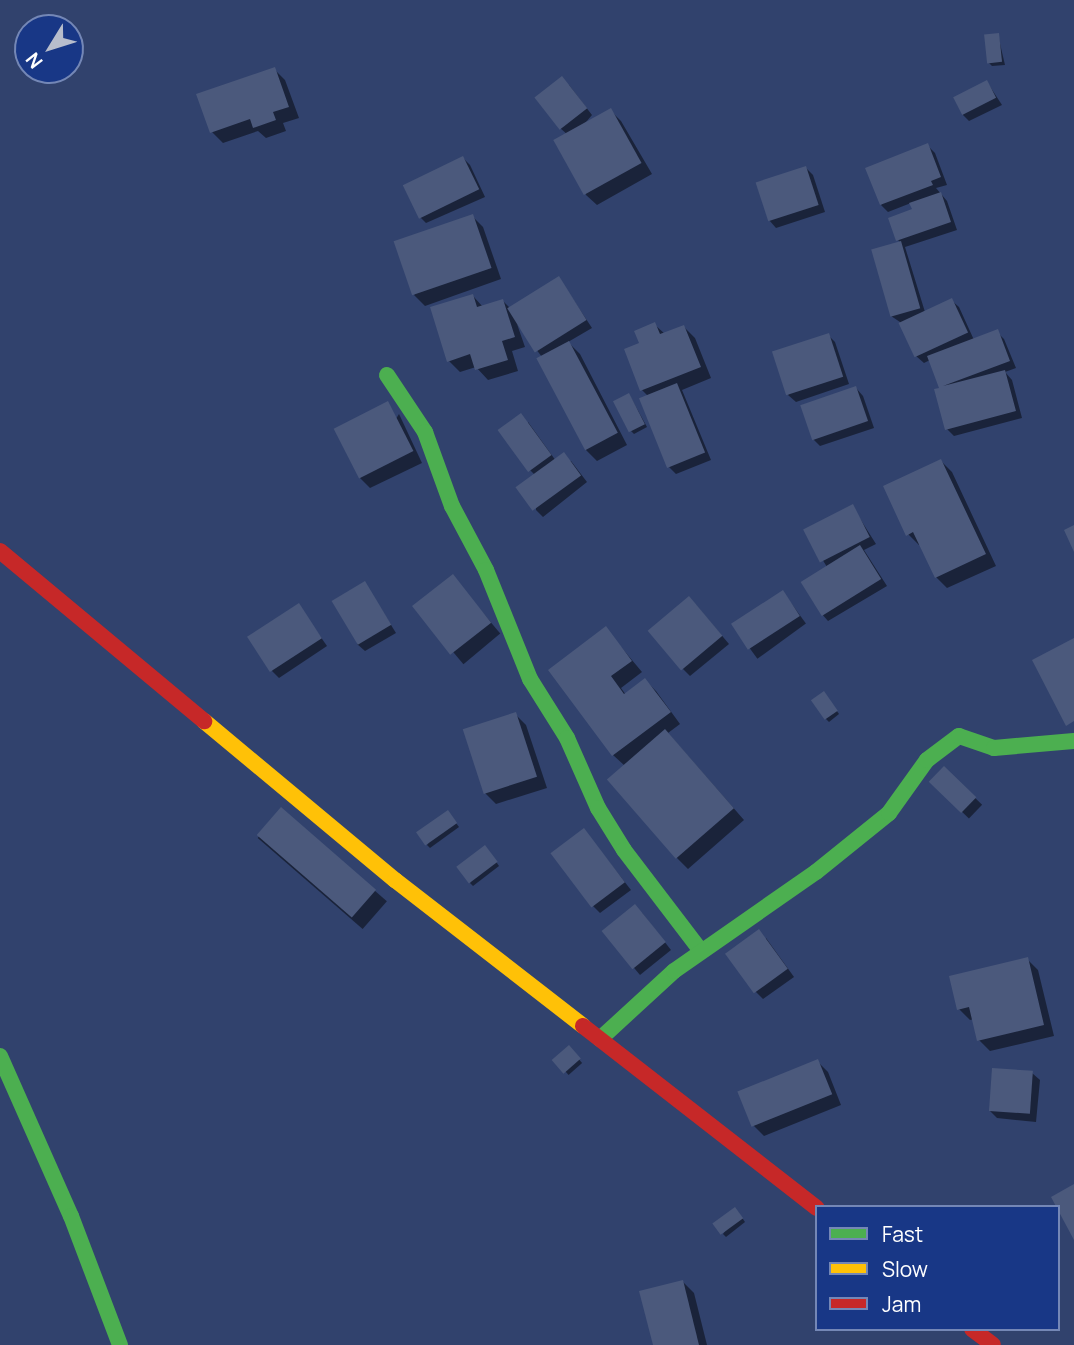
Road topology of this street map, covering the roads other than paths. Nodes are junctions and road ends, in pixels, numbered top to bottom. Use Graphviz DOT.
graph roads {
  1 [pos="387,375"];
  2 [pos="0,551"];
  3 [pos="1074,741"];
  4 [pos="701,951"];
  5 [pos="600,1039"];
  6 [pos="0,1056"];
  7 [pos="815,1206"];
  8 [pos="975,1331"];
  9 [pos="120,1345"];
  10 [pos="993,1345"];
  1 -- 4 [label="street"];
  2 -- 5 [label="street"];
  3 -- 4 [label="street"];
  4 -- 5 [label="street"];
  5 -- 7 [label="street"];
  6 -- 9 [label="street"];
  8 -- 10 [label="street"];
}
